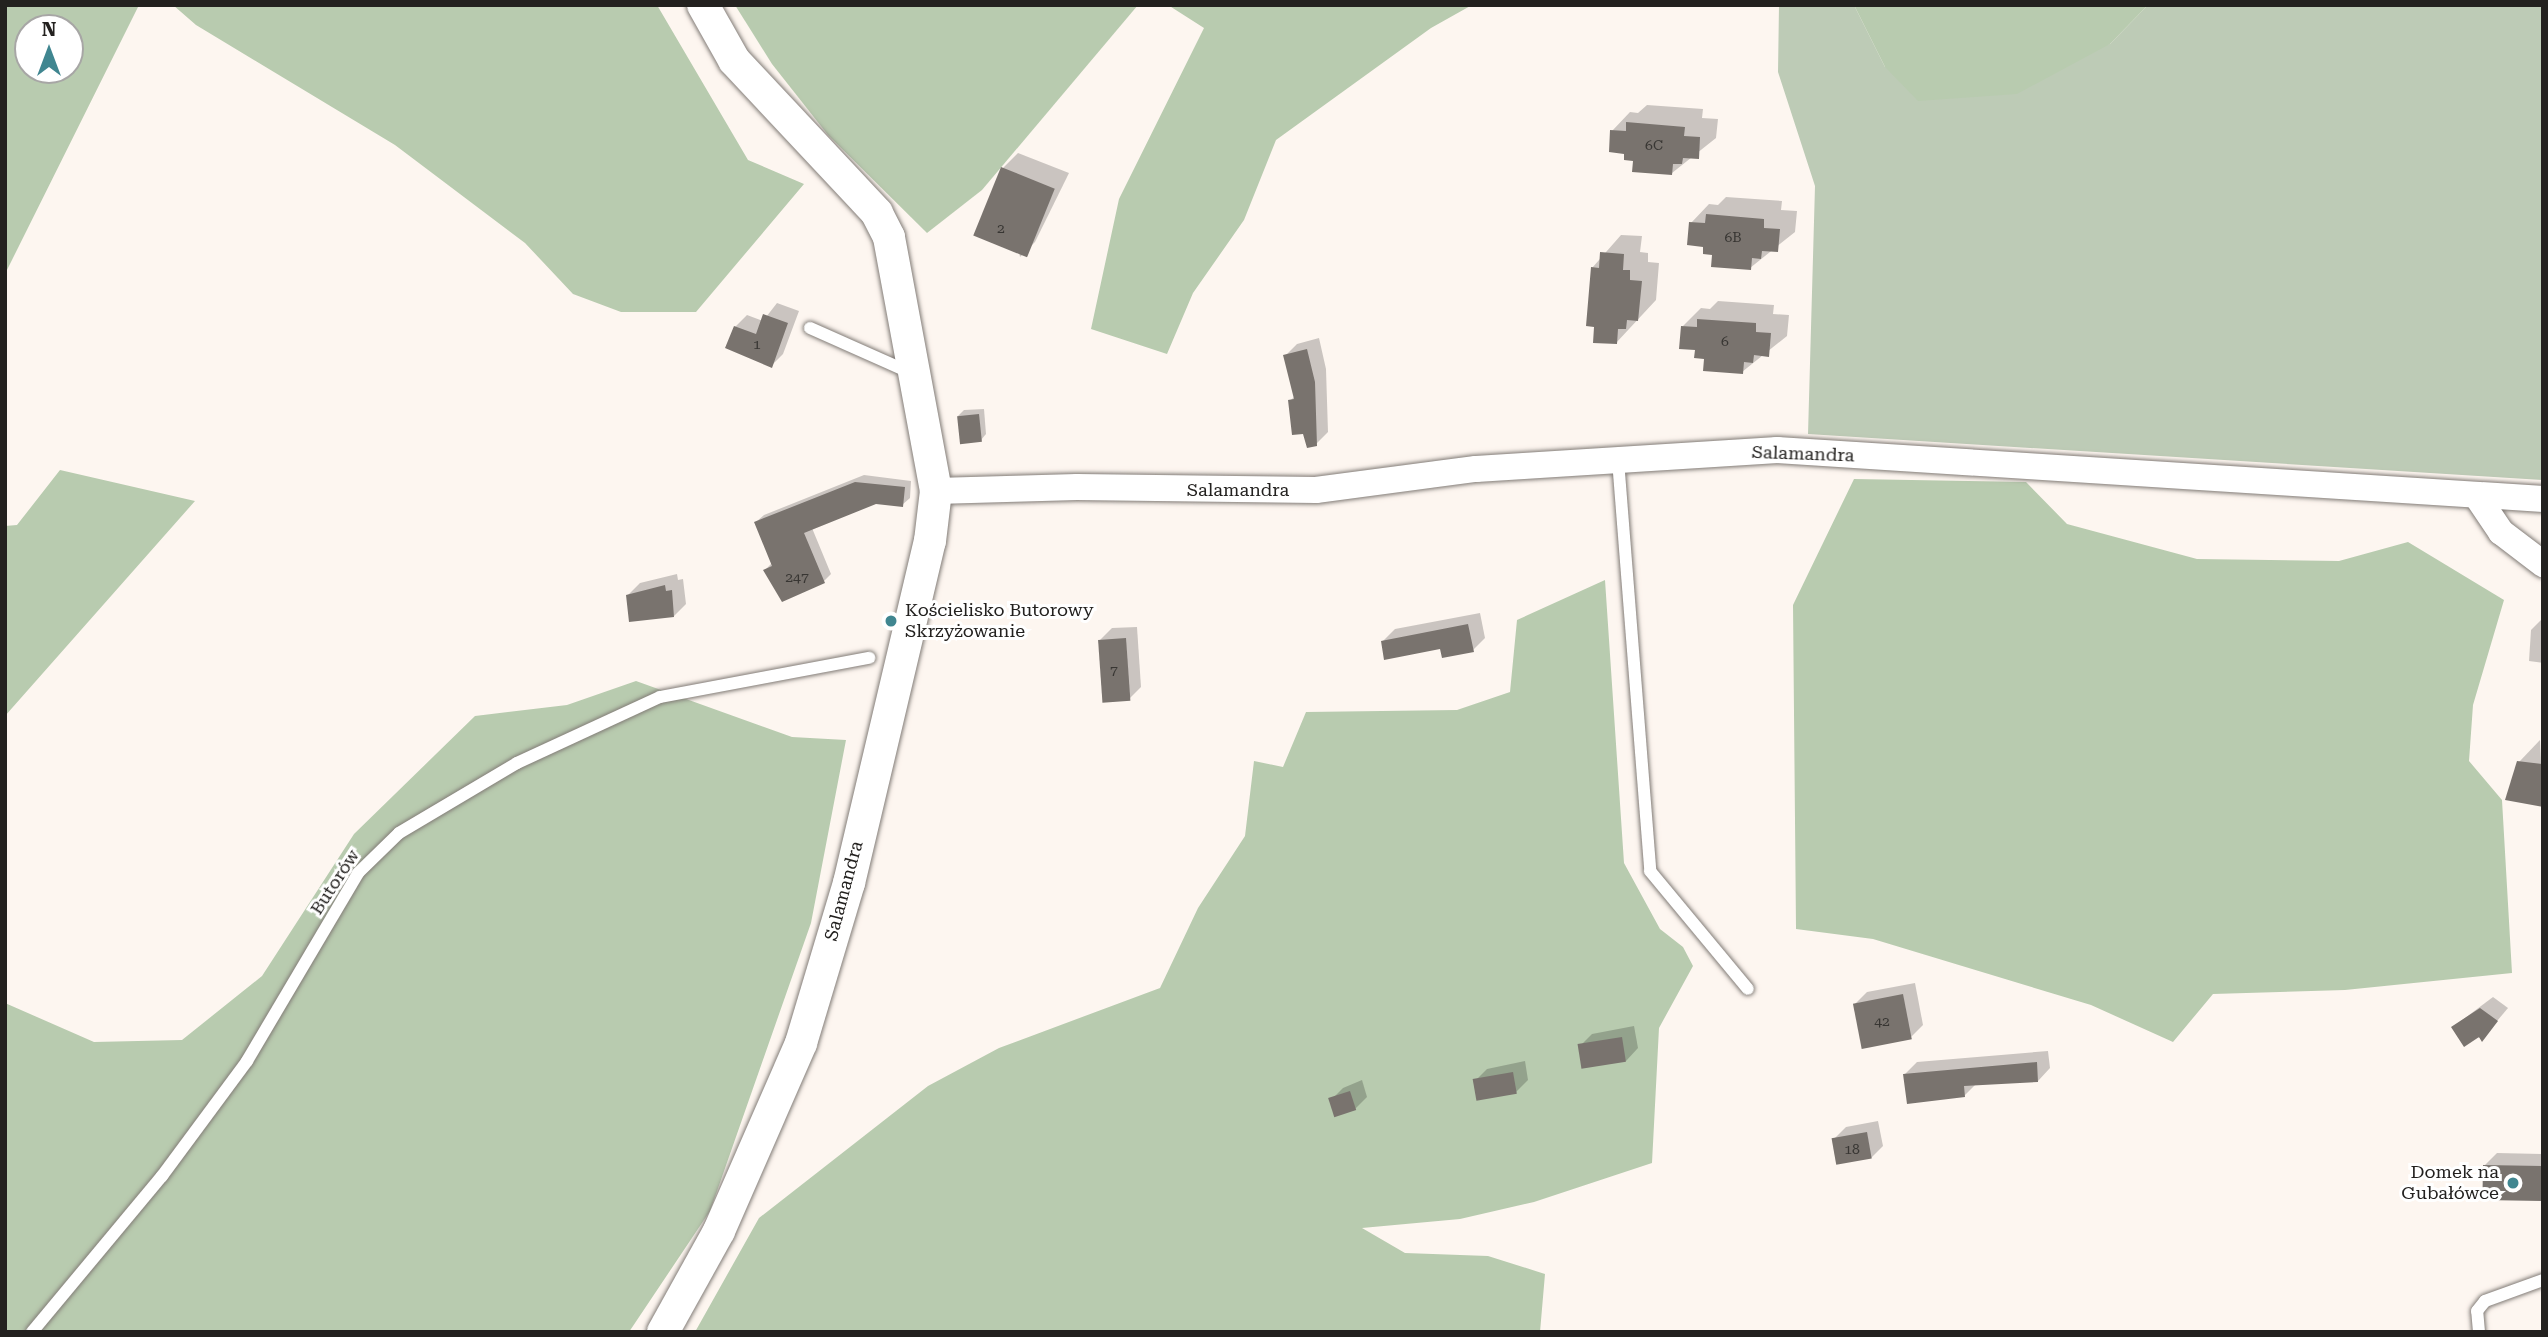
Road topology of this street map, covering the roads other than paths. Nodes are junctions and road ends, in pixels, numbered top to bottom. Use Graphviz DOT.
graph roads {
  1 [pos="703,5"];
  2 [pos="810,328"];
  3 [pos="911,373"];
  4 [pos="1618,460"];
  5 [pos="936,491"];
  6 [pos="2476,495"];
  7 [pos="2543,499"];
  8 [pos="2543,564"];
  9 [pos="881,660"];
  10 [pos="1748,989"];
  11 [pos="2543,1280"];
  12 [pos="32,1332"];
  13 [pos="663,1332"];
  14 [pos="2479,1332"];
  1 -- 3 [label="street"];
  2 -- 3 [label="lane"];
  3 -- 5 [label="street"];
  4 -- 5 [label="street, Salamandra"];
  4 -- 6 [label="street, Salamandra"];
  4 -- 10 [label="lane"];
  5 -- 9 [label="street, Salamandra"];
  6 -- 7 [label="street, Salamandra"];
  6 -- 8 [label="street"];
  9 -- 12 [label="lane, Butorów"];
  9 -- 13 [label="street, Salamandra"];
  11 -- 14 [label="lane"];
}
